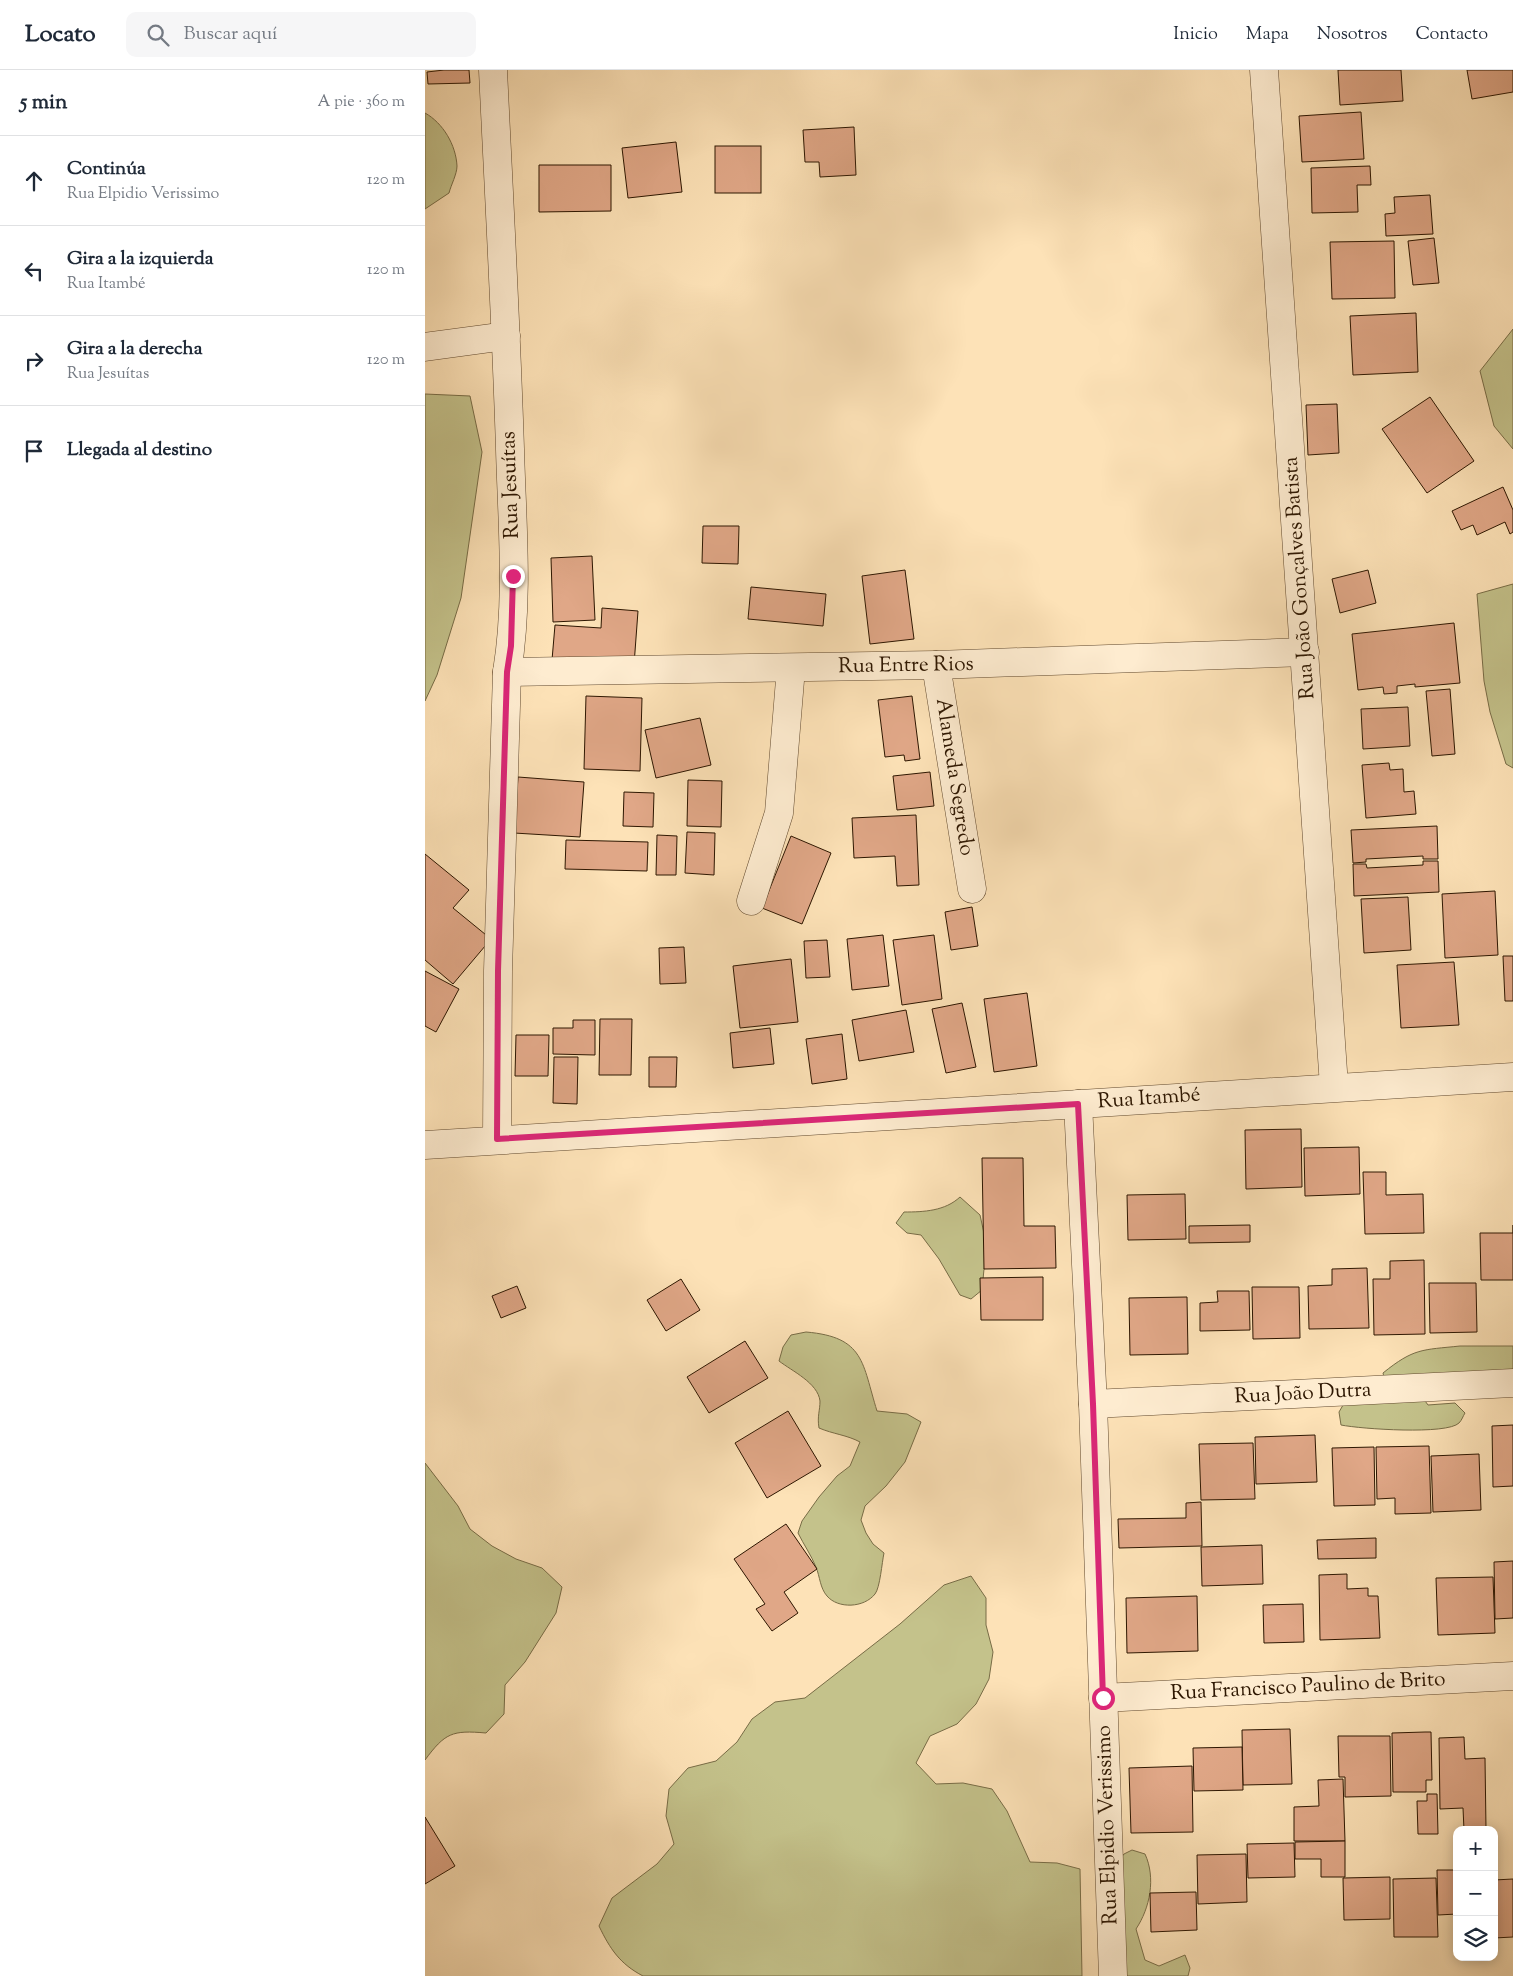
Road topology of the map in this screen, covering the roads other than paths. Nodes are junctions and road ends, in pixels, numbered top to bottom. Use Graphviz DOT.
graph roads {
  1 [pos="493,70"];
  2 [pos="1265,70"];
  3 [pos="506,336"];
  4 [pos="425,346"];
  5 [pos="1305,652"];
  6 [pos="936,665"];
  7 [pos="791,668"];
  8 [pos="507,672"];
  9 [pos="972,889"];
  10 [pos="751,901"];
  11 [pos="1513,1077"];
  12 [pos="1333,1086"];
  13 [pos="1078,1104"];
  14 [pos="497,1139"];
  15 [pos="425,1145"];
  16 [pos="1513,1383"];
  17 [pos="1093,1404"];
  18 [pos="1513,1676"];
  19 [pos="1103,1698"];
  20 [pos="1113,1976"];
  1 -- 3 [label="street, Rua Jesuítas"];
  2 -- 5 [label="street, Rua João Gonçalves Batista"];
  3 -- 4 [label="street"];
  3 -- 8 [label="street, Rua Jesuítas"];
  5 -- 6 [label="street, Rua Entre Rios"];
  5 -- 12 [label="street, Rua João Gonçalves Batista"];
  6 -- 7 [label="street, Rua Entre Rios"];
  6 -- 9 [label="street, Alameda Segredo"];
  7 -- 8 [label="street, Rua Entre Rios"];
  7 -- 10 [label="street"];
  8 -- 14 [label="street, Rua Jesuítas"];
  11 -- 12 [label="street, Rua Itambé"];
  12 -- 13 [label="street, Rua Itambé"];
  13 -- 14 [label="street, Rua Itambé"];
  13 -- 17 [label="street, Rua Elpidio Verissimo"];
  14 -- 15 [label="street, Rua Itambé"];
  16 -- 17 [label="street, Rua João Dutra"];
  17 -- 19 [label="street, Rua Elpidio Verissimo"];
  18 -- 19 [label="street, Rua Francisco Paulino de Brito"];
  19 -- 20 [label="street, Rua Elpidio Verissimo"];
}
